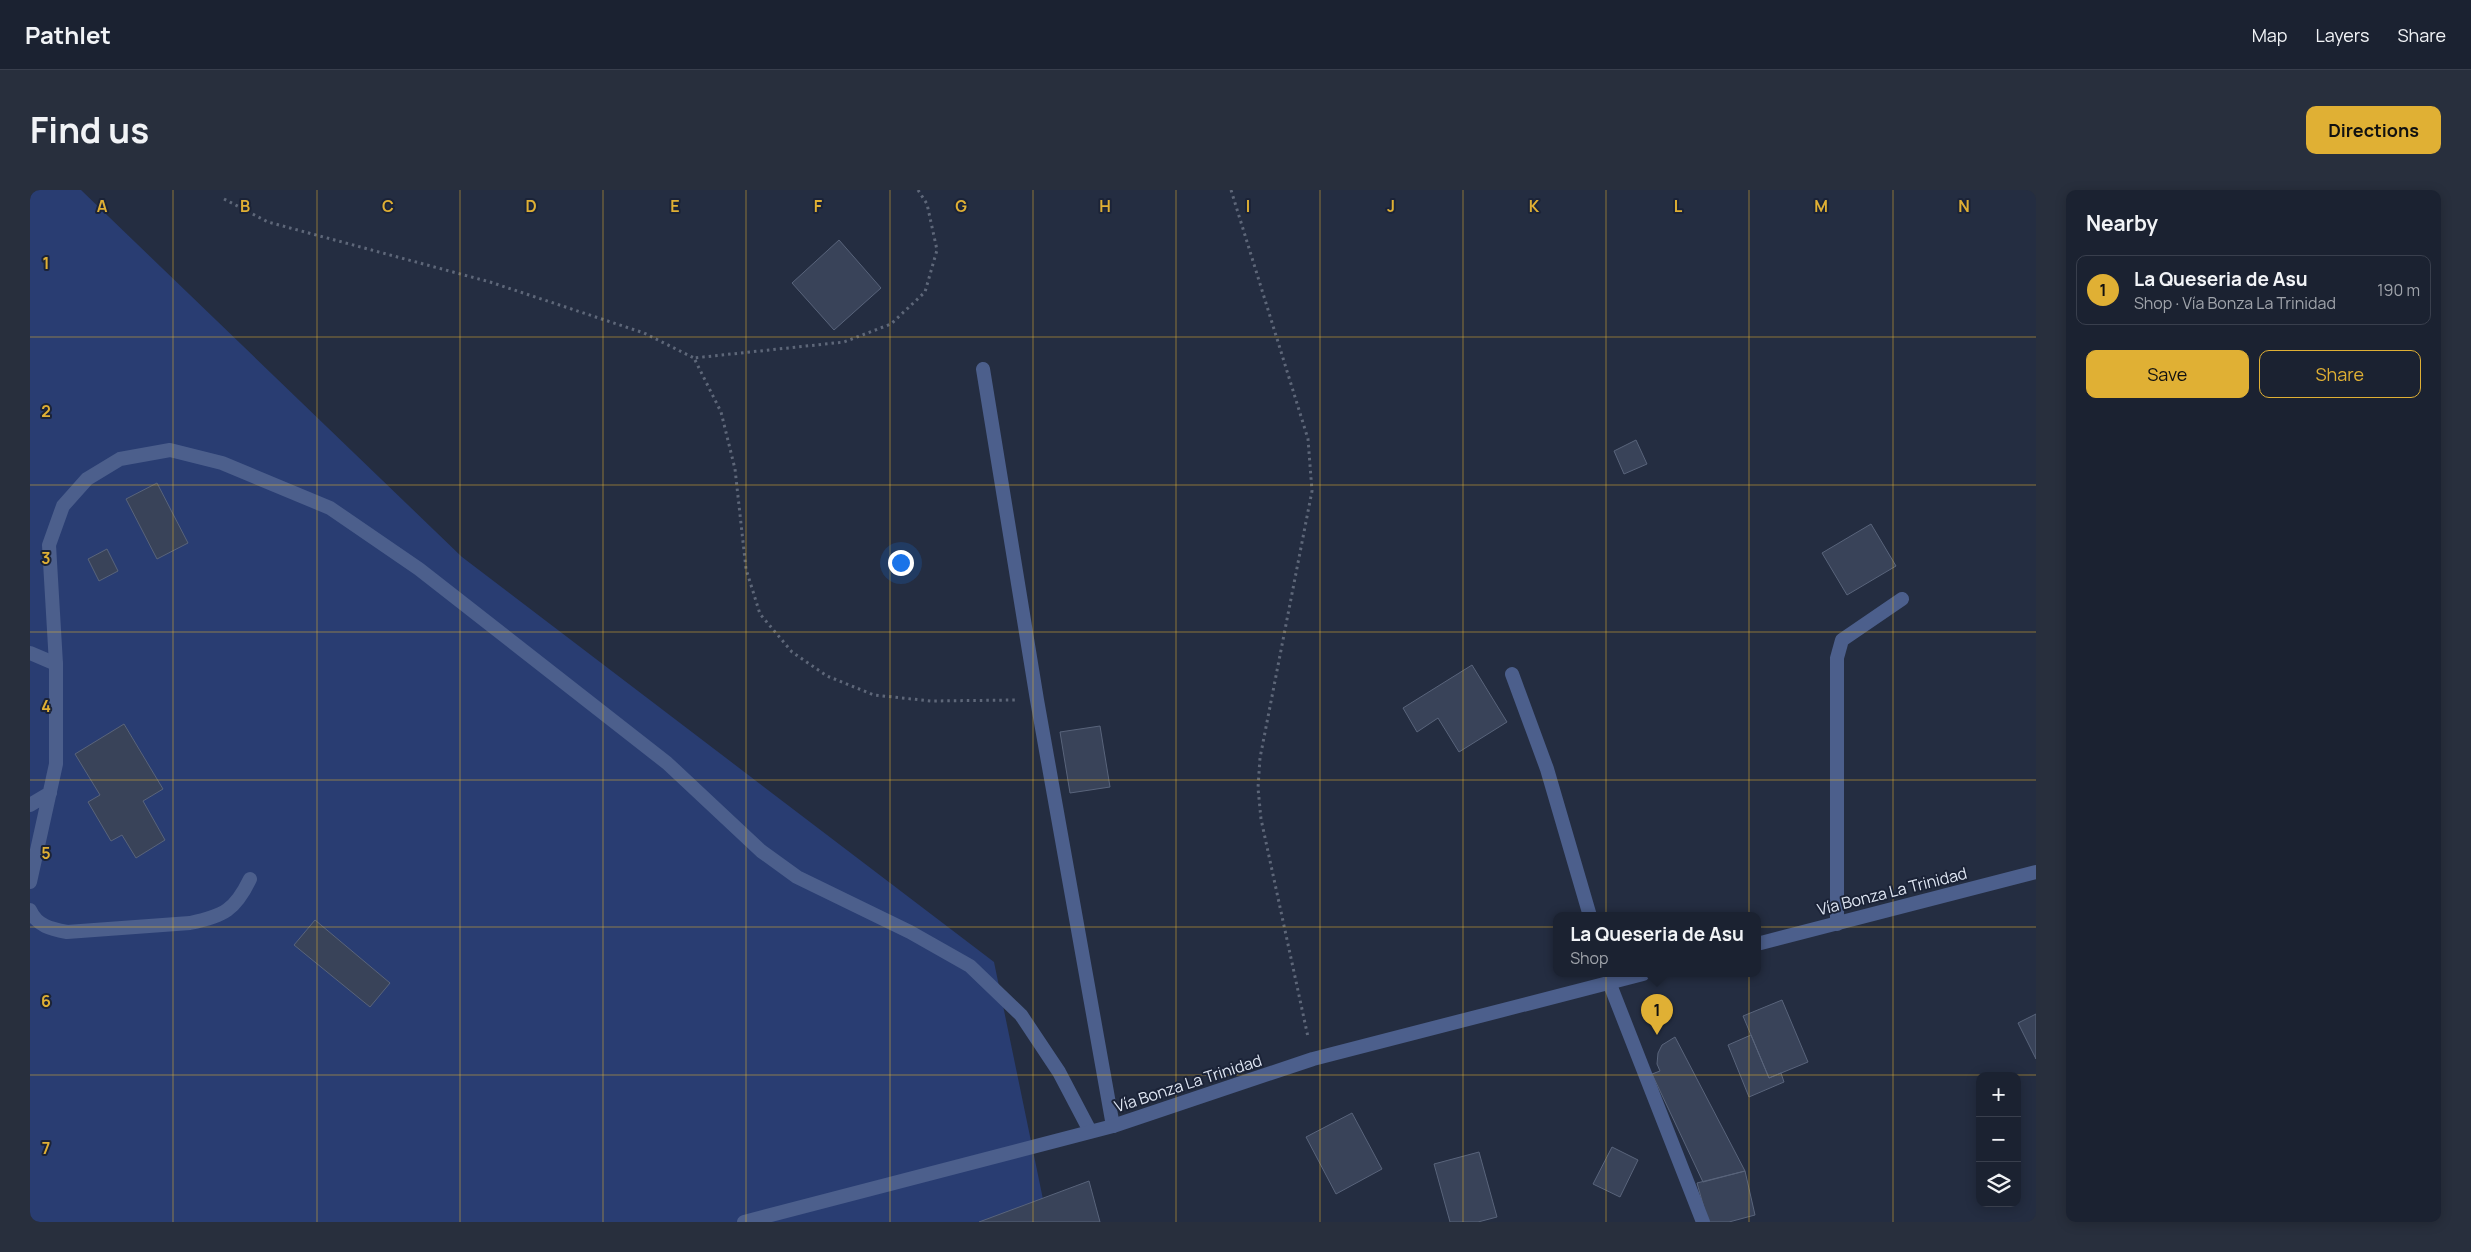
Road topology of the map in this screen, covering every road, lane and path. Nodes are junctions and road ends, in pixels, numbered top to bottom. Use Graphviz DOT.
graph roads {
  1 [pos="918,190"];
  2 [pos="1231,190"];
  3 [pos="224,199"];
  4 [pos="694,358"];
  5 [pos="984,369"];
  6 [pos="1902,599"];
  7 [pos="30,653"];
  8 [pos="56,664"];
  9 [pos="1512,674"];
  10 [pos="1037,700"];
  11 [pos="50,793"];
  12 [pos="30,805"];
  13 [pos="2036,872"];
  14 [pos="250,879"];
  15 [pos="30,882"];
  16 [pos="30,910"];
  17 [pos="1589,912"];
  18 [pos="1837,924"];
  19 [pos="1761,943"];
  20 [pos="1608,978"];
  21 [pos="1313,1059"];
  22 [pos="1113,1126"];
  23 [pos="1090,1131"];
  24 [pos="744,1222"];
  25 [pos="1703,1222"];
  1 -- 4 [label="path"];
  2 -- 21 [label="path"];
  3 -- 4 [label="path"];
  4 -- 10 [label="path"];
  5 -- 10 [label="street"];
  6 -- 18 [label="street"];
  7 -- 8 [label="street"];
  8 -- 11 [label="street"];
  8 -- 23 [label="street"];
  9 -- 17 [label="street"];
  10 -- 22 [label="street"];
  11 -- 12 [label="street"];
  11 -- 15 [label="street"];
  13 -- 18 [label="street, Vía Bonza La Trinidad"];
  14 -- 16 [label="street"];
  18 -- 19 [label="street, Vía Bonza La Trinidad"];
  20 -- 21 [label="street, Vía Bonza La Trinidad"];
  20 -- 25 [label="street"];
  21 -- 22 [label="street, Vía Bonza La Trinidad"];
  22 -- 23 [label="street, Vía Bonza La Trinidad"];
  23 -- 24 [label="street, Vía Bonza La Trinidad"];
}
